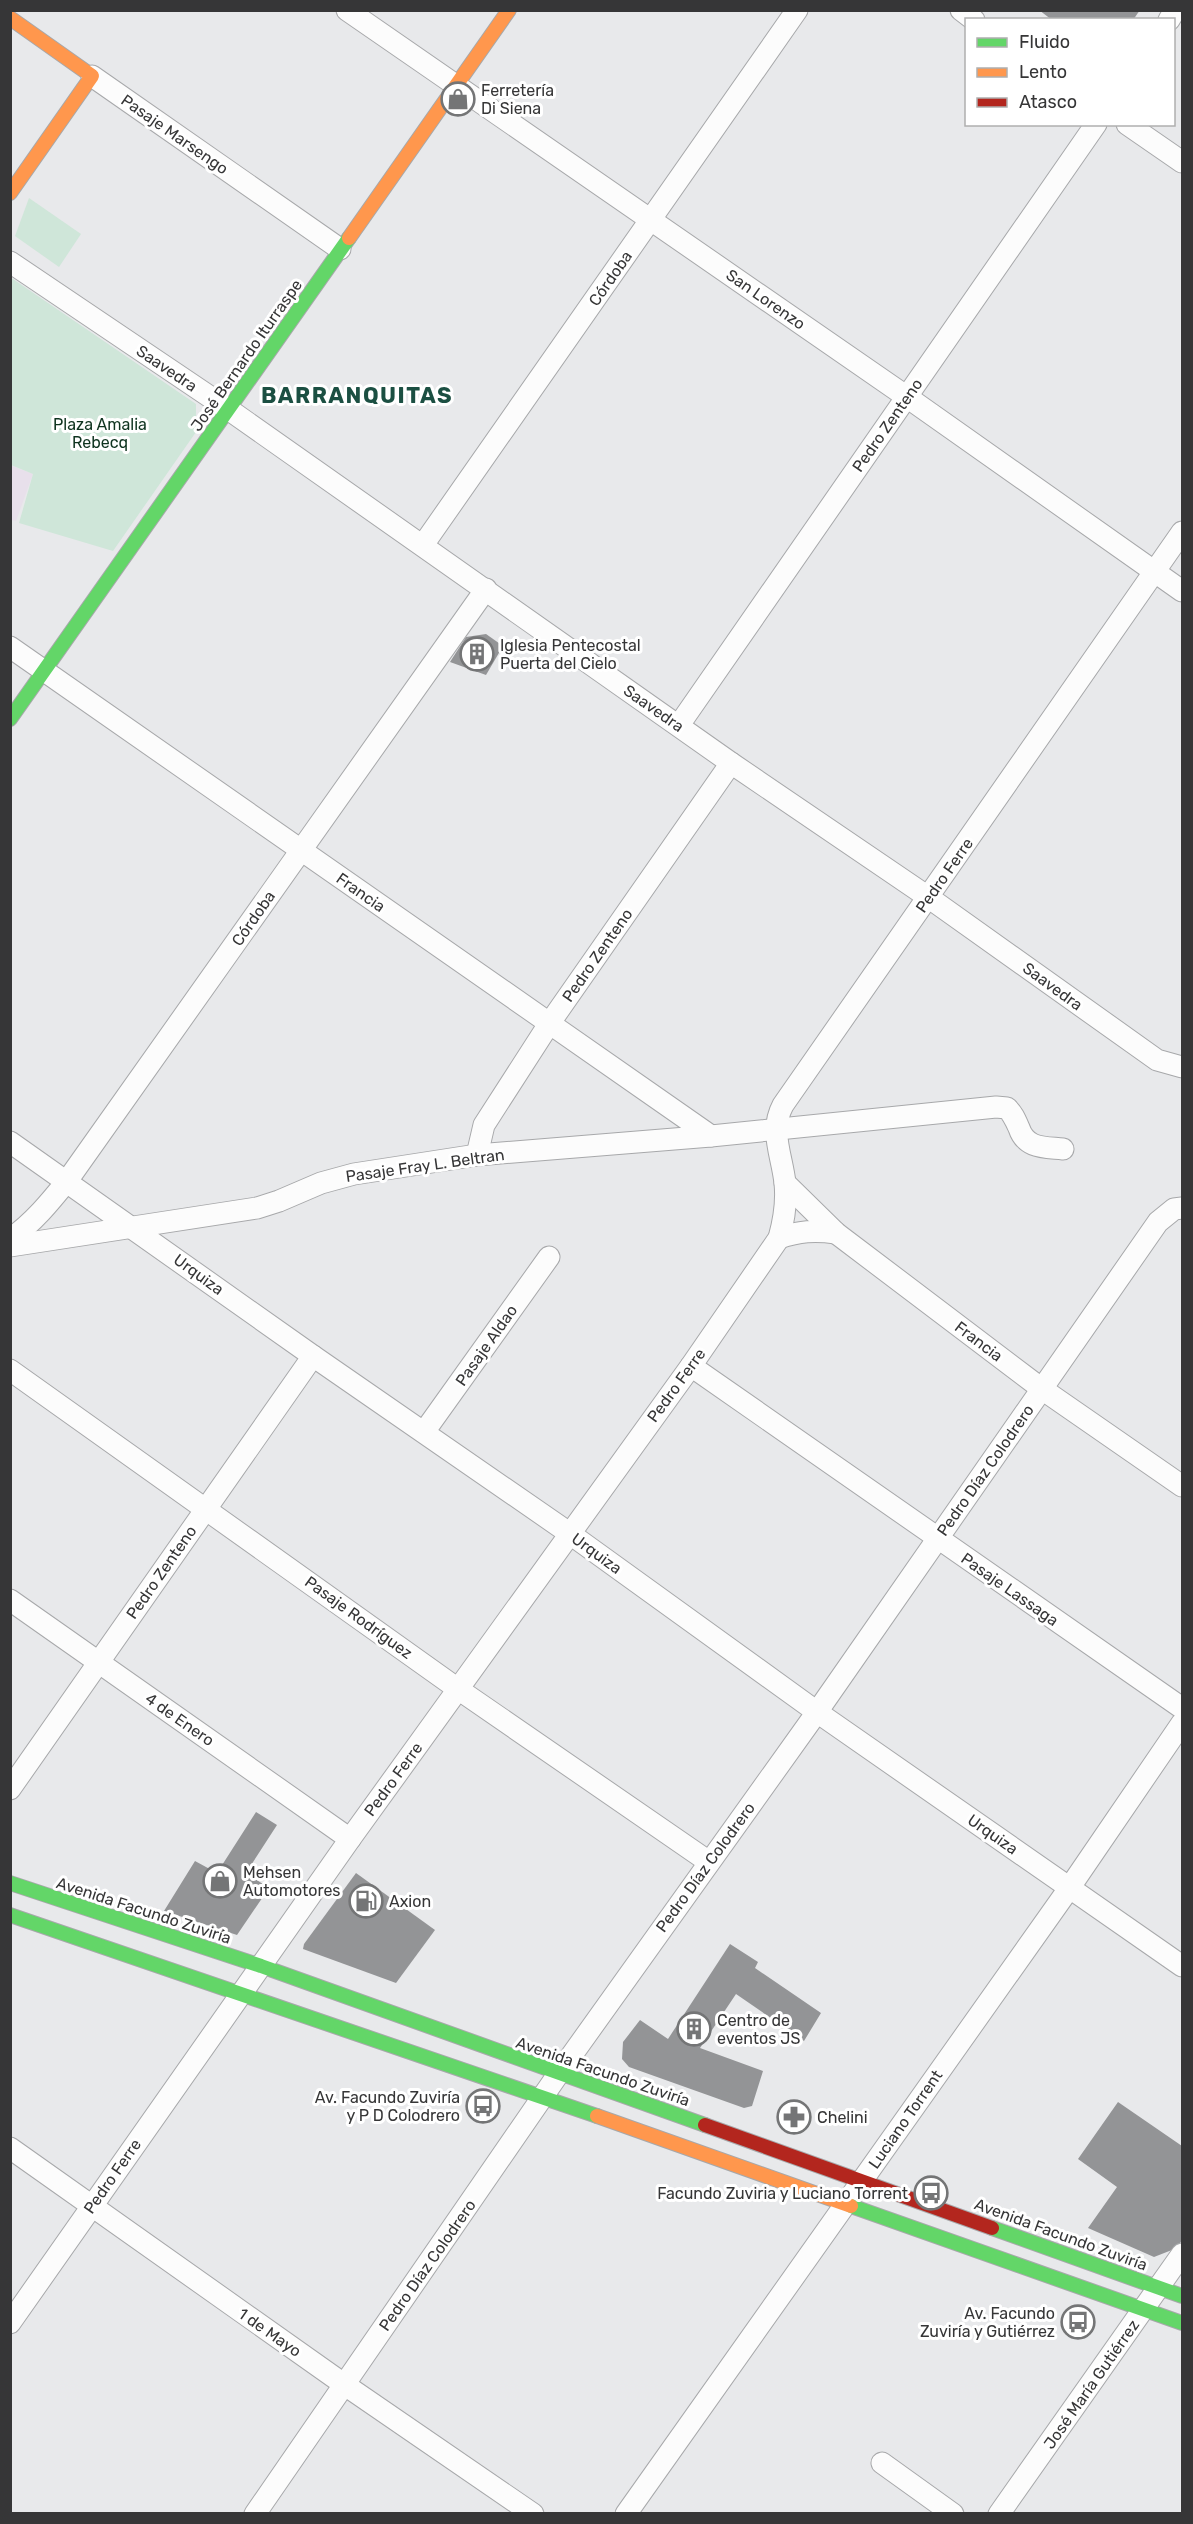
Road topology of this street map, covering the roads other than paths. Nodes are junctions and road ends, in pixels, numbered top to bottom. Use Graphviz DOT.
graph roads {
  1 [pos="347,10"];
  2 [pos="509,10"];
  3 [pos="797,10"];
  4 [pos="10,18"];
  5 [pos="93,76"];
  6 [pos="457,87"];
  7 [pos="1095,126"];
  8 [pos="1130,126"];
  9 [pos="1182,162"];
  10 [pos="10,193"];
  11 [pos="651,219"];
  12 [pos="340,249"];
  13 [pos="10,262"];
  14 [pos="907,397"];
  15 [pos="228,409"];
  16 [pos="1182,532"];
  17 [pos="423,545"];
  18 [pos="1155,572"];
  19 [pos="486,589"];
  20 [pos="1182,591"];
  21 [pos="10,647"];
  22 [pos="44,671"];
  23 [pos="10,719"];
  24 [pos="679,724"];
  25 [pos="731,763"];
  26 [pos="301,850"];
  27 [pos="928,897"];
  28 [pos="549,1023"];
  29 [pos="1182,1068"];
  30 [pos="775,1128"];
  31 [pos="711,1136"];
  32 [pos="10,1142"];
  33 [pos="1063,1149"];
  34 [pos="477,1155"];
  35 [pos="67,1181"];
  36 [pos="785,1183"];
  37 [pos="1182,1208"];
  38 [pos="135,1228"];
  39 [pos="836,1233"];
  40 [pos="779,1238"];
  41 [pos="10,1239"];
  42 [pos="10,1246"];
  43 [pos="549,1257"];
  44 [pos="313,1356"];
  45 [pos="691,1366"];
  46 [pos="10,1370"];
  47 [pos="1042,1389"];
  48 [pos="424,1432"];
  49 [pos="1182,1486"];
  50 [pos="206,1507"];
  51 [pos="569,1533"];
  52 [pos="937,1539"];
  53 [pos="10,1600"];
  54 [pos="99,1662"];
  55 [pos="458,1689"];
  56 [pos="1182,1708"];
  57 [pos="817,1712"];
  58 [pos="1182,1724"];
  59 [pos="10,1789"];
  60 [pos="350,1839"];
  61 [pos="709,1862"];
  62 [pos="10,1883"];
  63 [pos="1070,1887"];
  64 [pos="10,1915"];
  65 [pos="261,1966"];
  66 [pos="1182,1966"];
  67 [pos="242,1993"];
  68 [pos="559,2073"];
  69 [pos="543,2097"];
  70 [pos="10,2148"];
  71 [pos="862,2179"];
  72 [pos="846,2204"];
  73 [pos="91,2206"];
  74 [pos="1182,2254"];
  75 [pos="1159,2287"];
  76 [pos="1182,2295"];
  77 [pos="1144,2308"];
  78 [pos="10,2323"];
  79 [pos="1182,2323"];
  80 [pos="345,2385"];
  81 [pos="882,2463"];
  82 [pos="255,2514"];
  83 [pos="533,2514"];
  84 [pos="626,2514"];
  85 [pos="953,2514"];
  86 [pos="999,2514"];
  1 -- 6 [label="street, San Lorenzo"];
  2 -- 6 [label="main road, José Bernardo Iturraspe"];
  3 -- 11 [label="street, Córdoba"];
  4 -- 5 [label="main road, Pasaje Marsengo"];
  5 -- 10 [label="main road"];
  5 -- 12 [label="street, Pasaje Marsengo"];
  6 -- 11 [label="street, San Lorenzo"];
  6 -- 12 [label="main road, José Bernardo Iturraspe"];
  7 -- 14 [label="street, Pedro Zenteno"];
  8 -- 9 [label="street"];
  11 -- 14 [label="street, San Lorenzo"];
  11 -- 17 [label="street, Córdoba"];
  12 -- 15 [label="main road, José Bernardo Iturraspe"];
  13 -- 15 [label="street, Saavedra"];
  14 -- 18 [label="street, San Lorenzo"];
  14 -- 24 [label="street, Pedro Zenteno"];
  15 -- 17 [label="street, Saavedra"];
  15 -- 22 [label="main road, José Bernardo Iturraspe"];
  16 -- 18 [label="street, Pedro Ferre"];
  17 -- 19 [label="street, Saavedra"];
  18 -- 20 [label="street, San Lorenzo"];
  18 -- 27 [label="street, Pedro Ferre"];
  19 -- 24 [label="street, Saavedra"];
  19 -- 26 [label="street, Córdoba"];
  21 -- 22 [label="street, Francia"];
  22 -- 23 [label="main road, José Bernardo Iturraspe"];
  22 -- 26 [label="street, Francia"];
  24 -- 25 [label="street, Saavedra"];
  25 -- 27 [label="street, Saavedra"];
  25 -- 28 [label="street, Pedro Zenteno"];
  26 -- 28 [label="street, Francia"];
  26 -- 35 [label="street, Córdoba"];
  27 -- 29 [label="street, Saavedra"];
  27 -- 30 [label="street, Pedro Ferre"];
  28 -- 31 [label="street, Francia"];
  28 -- 34 [label="street, Pedro Zenteno"];
  30 -- 31 [label="street, Pasaje Fray L. Beltran"];
  30 -- 33 [label="street, Pasaje Fray L. Beltran"];
  30 -- 36 [label="street, Pedro Ferre"];
  31 -- 34 [label="street, Pasaje Fray L. Beltran"];
  32 -- 35 [label="street, Urquiza"];
  34 -- 38 [label="street, Pasaje Fray L. Beltran"];
  35 -- 38 [label="street, Urquiza"];
  35 -- 41 [label="street, Córdoba"];
  36 -- 39 [label="street, Francia"];
  36 -- 40 [label="street, Pedro Ferre"];
  37 -- 47 [label="street, Pedro Díaz Colodrero"];
  38 -- 42 [label="street, Pasaje Fray L. Beltran"];
  38 -- 44 [label="street, Urquiza"];
  39 -- 40 [label="street"];
  39 -- 47 [label="street, Francia"];
  40 -- 45 [label="street, Pedro Ferre"];
  43 -- 48 [label="street, Pasaje Aldao"];
  44 -- 48 [label="street, Urquiza"];
  44 -- 50 [label="street, Pedro Zenteno"];
  45 -- 51 [label="street, Pedro Ferre"];
  45 -- 52 [label="street, Pasaje Lassaga"];
  46 -- 50 [label="street, Pasaje Rodríguez"];
  47 -- 49 [label="street, Francia"];
  47 -- 52 [label="street, Pedro Díaz Colodrero"];
  48 -- 51 [label="street, Urquiza"];
  50 -- 54 [label="street, Pedro Zenteno"];
  50 -- 55 [label="street, Pasaje Rodríguez"];
  51 -- 55 [label="street, Pedro Ferre"];
  51 -- 57 [label="street, Urquiza"];
  52 -- 56 [label="street, Pasaje Lassaga"];
  52 -- 57 [label="street, Pedro Díaz Colodrero"];
  53 -- 54 [label="street, 4 de Enero"];
  54 -- 59 [label="street, Pedro Zenteno"];
  54 -- 60 [label="street, 4 de Enero"];
  55 -- 60 [label="street, Pedro Ferre"];
  55 -- 61 [label="street, Pasaje Rodríguez"];
  57 -- 61 [label="street, Pedro Díaz Colodrero"];
  57 -- 63 [label="street, Urquiza"];
  58 -- 63 [label="street, Luciano Torrent"];
  60 -- 65 [label="street, Pedro Ferre"];
  61 -- 68 [label="street, Pedro Díaz Colodrero"];
  62 -- 65 [label="main road, Avenida Facundo Zuviría"];
  63 -- 66 [label="street, Urquiza"];
  63 -- 71 [label="street, Luciano Torrent"];
  64 -- 67 [label="main road"];
  65 -- 67 [label="street, Pedro Ferre"];
  65 -- 68 [label="main road, Avenida Facundo Zuviría"];
  67 -- 69 [label="main road"];
  67 -- 73 [label="street, Pedro Ferre"];
  68 -- 69 [label="street, Pedro Díaz Colodrero"];
  68 -- 71 [label="main road, Avenida Facundo Zuviría"];
  69 -- 72 [label="main road"];
  69 -- 80 [label="street, Pedro Díaz Colodrero"];
  70 -- 73 [label="street, 1 de Mayo"];
  71 -- 72 [label="street, Luciano Torrent"];
  71 -- 75 [label="main road, Avenida Facundo Zuviría"];
  72 -- 77 [label="main road"];
  72 -- 84 [label="street, Luciano Torrent"];
  73 -- 78 [label="street, Pedro Ferre"];
  73 -- 80 [label="street, 1 de Mayo"];
  74 -- 75 [label="street, José María Gutiérrez"];
  75 -- 76 [label="main road, Avenida Facundo Zuviría"];
  75 -- 77 [label="street, José María Gutiérrez"];
  77 -- 79 [label="main road"];
  77 -- 86 [label="street, José María Gutiérrez"];
  80 -- 82 [label="street, Pedro Díaz Colodrero"];
  80 -- 83 [label="street, 1 de Mayo"];
  81 -- 85 [label="street"];
}
